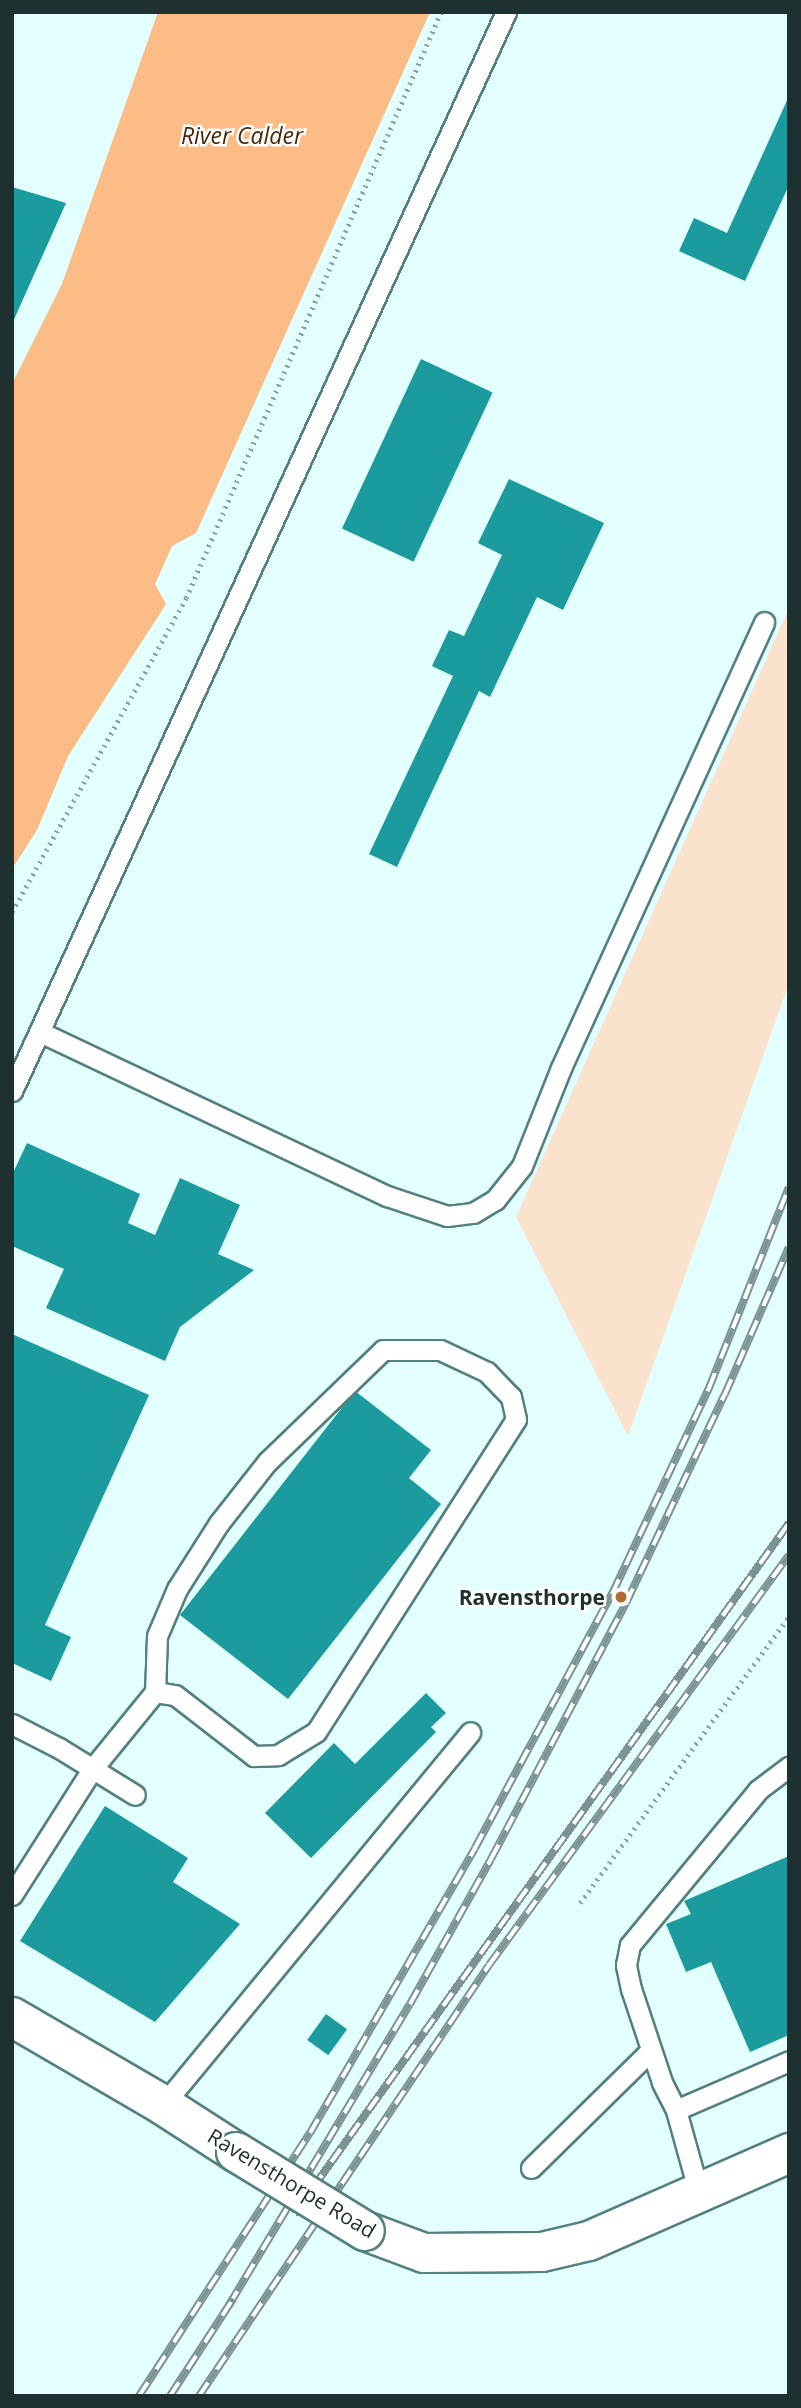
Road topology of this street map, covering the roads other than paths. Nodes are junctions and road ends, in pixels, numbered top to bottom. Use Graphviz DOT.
graph roads {
  1 [pos="506,12"];
  2 [pos="764,622"];
  3 [pos="41,1033"];
  4 [pos="12,1091"];
  5 [pos="155,1692"];
  6 [pos="12,1724"];
  7 [pos="470,1732"];
  8 [pos="789,1767"];
  9 [pos="93,1768"];
  10 [pos="135,1794"];
  11 [pos="12,1895"];
  12 [pos="12,2017"];
  13 [pos="651,2050"];
  14 [pos="789,2061"];
  15 [pos="163,2105"];
  16 [pos="676,2110"];
  17 [pos="789,2152"];
  18 [pos="531,2168"];
  19 [pos="699,2193"];
  1 -- 3 [label="lane"];
  2 -- 3 [label="lane"];
  3 -- 4 [label="lane"];
  5 -- 5 [label="lane"];
  5 -- 9 [label="lane"];
  6 -- 9 [label="lane"];
  7 -- 15 [label="lane"];
  8 -- 13 [label="lane"];
  9 -- 10 [label="lane"];
  9 -- 11 [label="lane"];
  12 -- 15 [label="street, Ravensthorpe Road"];
  13 -- 16 [label="lane"];
  13 -- 18 [label="lane"];
  14 -- 16 [label="lane"];
  15 -- 19 [label="street, Ravensthorpe Road, bridge"];
  16 -- 19 [label="lane"];
  17 -- 19 [label="street, Ravensthorpe Road"];
}
